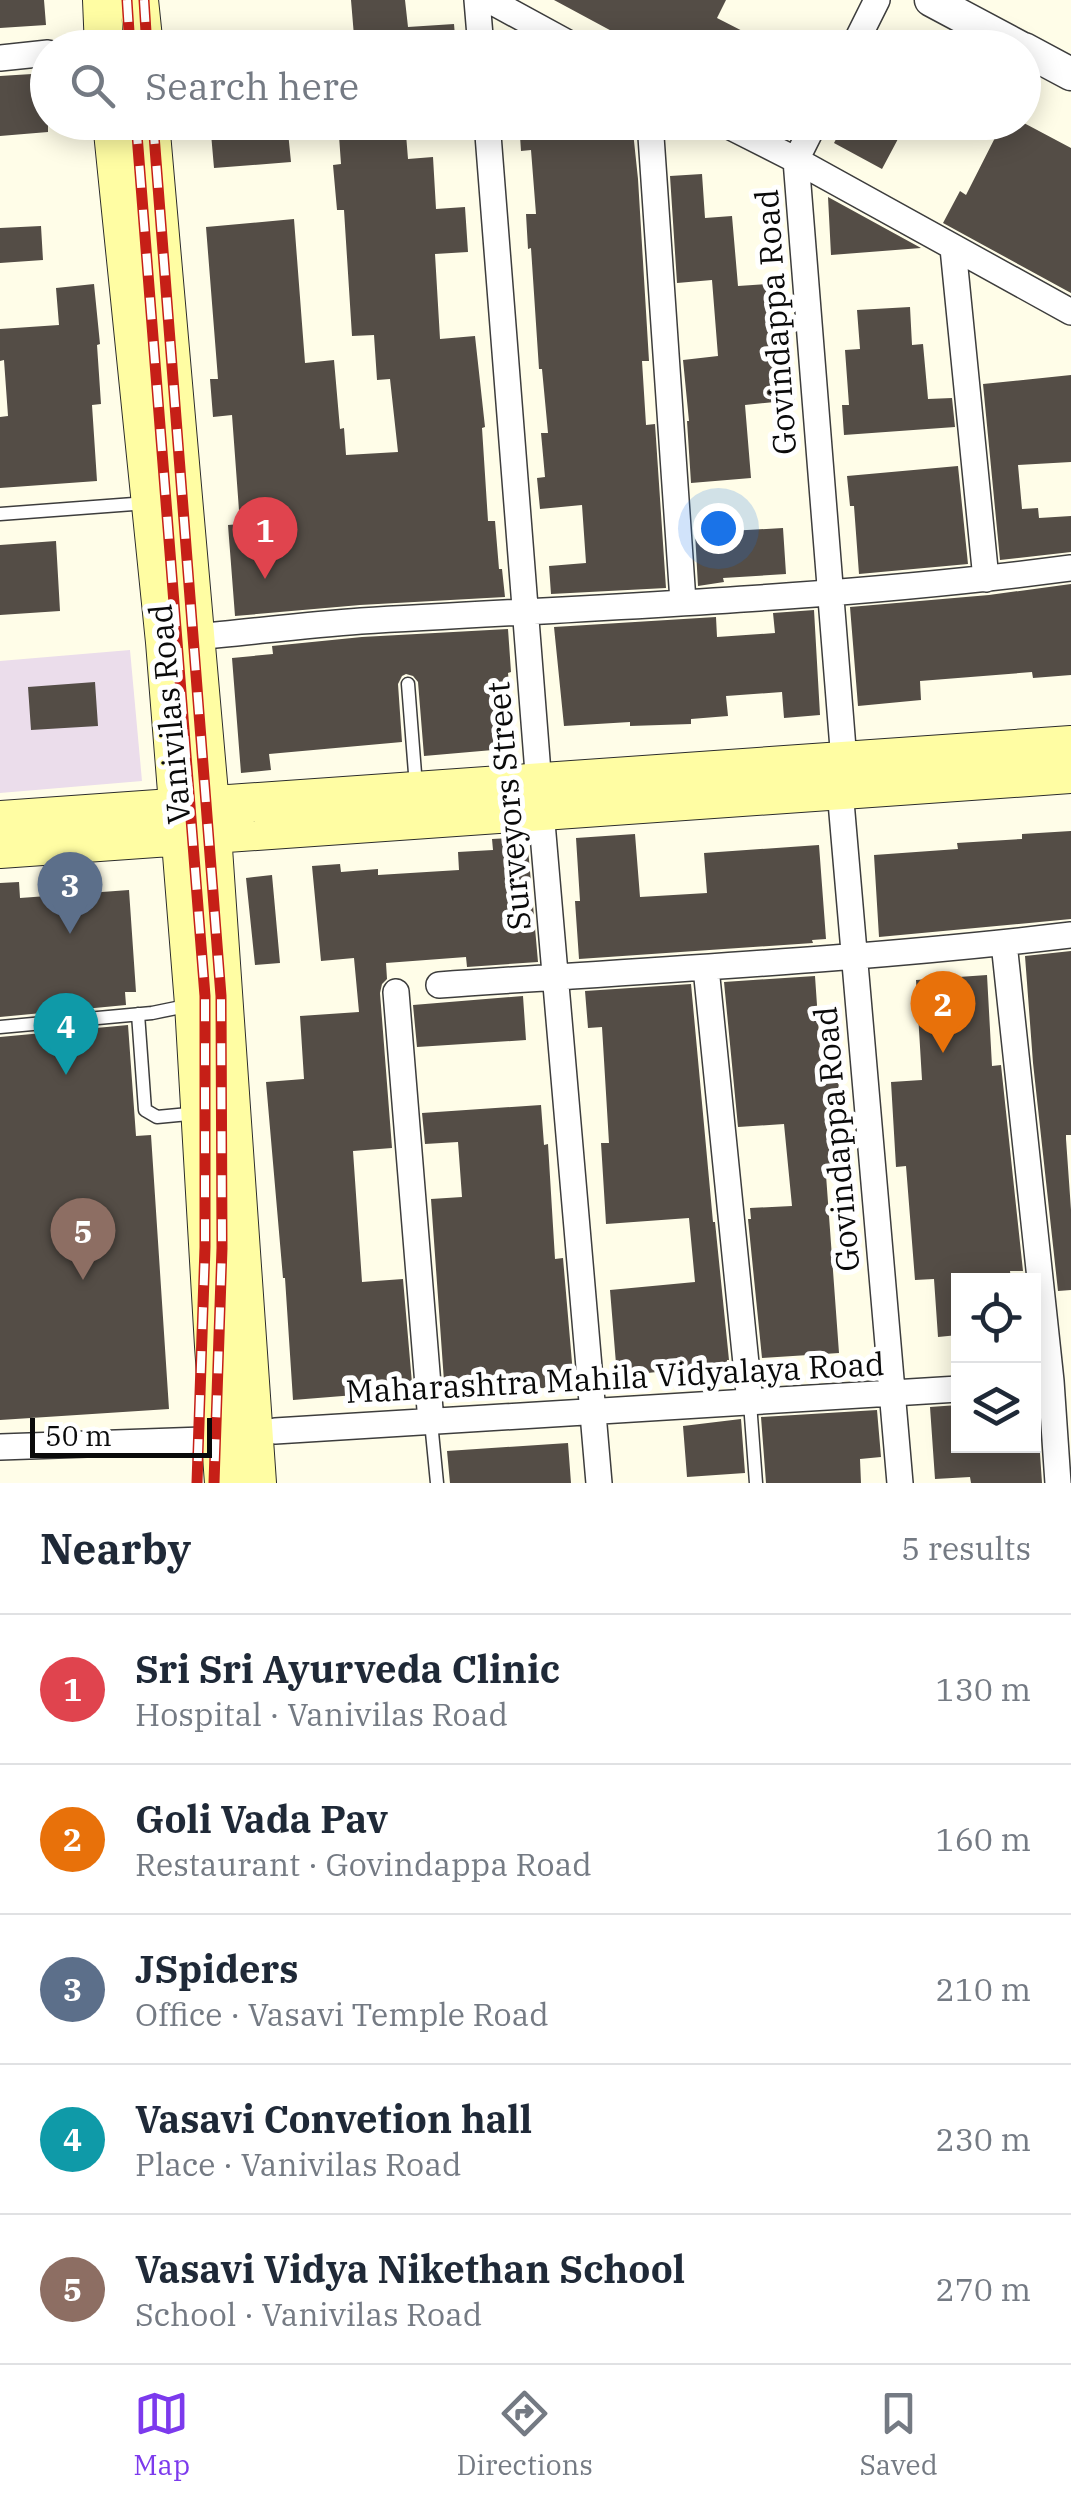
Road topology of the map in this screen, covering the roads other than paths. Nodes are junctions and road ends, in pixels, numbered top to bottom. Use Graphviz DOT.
graph roads {
  1 [pos="102,0"];
  2 [pos="140,0"];
  3 [pos="477,0"];
  4 [pos="489,0"];
  5 [pos="878,0"];
  6 [pos="931,0"];
  7 [pos="103,30"];
  8 [pos="142,30"];
  9 [pos="479,30"];
  10 [pos="544,30"];
  11 [pos="863,30"];
  12 [pos="988,30"];
  13 [pos="30,56"];
  14 [pos="0,58"];
  15 [pos="1041,58"];
  16 [pos="1071,74"];
  17 [pos="114,140"];
  18 [pos="152,140"];
  19 [pos="487,140"];
  20 [pos="651,140"];
  21 [pos="757,140"];
  22 [pos="806,140"];
  23 [pos="796,160"];
  24 [pos="953,248"];
  25 [pos="1071,312"];
  26 [pos="151,502"];
  27 [pos="0,514"];
  28 [pos="1071,568"];
  29 [pos="986,579"];
  30 [pos="830,592"];
  31 [pos="683,601"];
  32 [pos="526,613"];
  33 [pos="195,637"];
  34 [pos="408,684"];
  35 [pos="1071,744"];
  36 [pos="1071,774"];
  37 [pos="842,775"];
  38 [pos="416,790"];
  39 [pos="540,796"];
  40 [pos="0,820"];
  41 [pos="195,821"];
  42 [pos="0,849"];
  43 [pos="1071,936"];
  44 [pos="1004,943"];
  45 [pos="852,956"];
  46 [pos="706,968"];
  47 [pos="556,977"];
  48 [pos="440,986"];
  49 [pos="396,992"];
  50 [pos="194,1004"];
  51 [pos="138,1014"];
  52 [pos="0,1027"];
  53 [pos="201,1112"];
  54 [pos="228,1297"];
  55 [pos="1052,1380"];
  56 [pos="951,1390"];
  57 [pos="892,1394"];
  58 [pos="750,1403"];
  59 [pos="593,1411"];
  60 [pos="431,1422"];
  61 [pos="275,1431"];
  62 [pos="203,1440"];
  63 [pos="0,1447"];
  64 [pos="206,1483"];
  65 [pos="224,1483"];
  66 [pos="257,1483"];
  67 [pos="279,1483"];
  68 [pos="437,1483"];
  69 [pos="599,1483"];
  70 [pos="756,1483"];
  71 [pos="900,1483"];
  72 [pos="1058,1483"];
  1 -- 7 [label="main road"];
  2 -- 8 [label="main road"];
  3 -- 9 [label="street"];
  4 -- 10 [label="street"];
  5 -- 11 [label="street"];
  6 -- 12 [label="street"];
  13 -- 14 [label="street"];
  15 -- 16 [label="street"];
  17 -- 26 [label="main road, Vanivilas Road"];
  18 -- 33 [label="main road, Vanivilas Road"];
  19 -- 32 [label="street, Surveyors Street"];
  20 -- 31 [label="street"];
  21 -- 23 [label="street"];
  22 -- 23 [label="street, Govindappa Road"];
  23 -- 24 [label="street"];
  23 -- 30 [label="street, Govindappa Road"];
  24 -- 25 [label="street"];
  24 -- 29 [label="street"];
  26 -- 27 [label="lane"];
  26 -- 41 [label="main road, Vanivilas Road"];
  28 -- 29 [label="street"];
  29 -- 30 [label="street"];
  30 -- 31 [label="street"];
  30 -- 37 [label="street, Govindappa Road"];
  31 -- 32 [label="street"];
  32 -- 33 [label="street"];
  32 -- 39 [label="street, Surveyors Street"];
  33 -- 41 [label="main road, Vanivilas Road"];
  34 -- 38 [label="lane"];
  35 -- 37 [label="main road"];
  36 -- 37 [label="main road"];
  37 -- 39 [label="main road"];
  37 -- 45 [label="street, Govindappa Road"];
  38 -- 39 [label="main road"];
  38 -- 41 [label="main road"];
  39 -- 41 [label="main road"];
  39 -- 47 [label="street, Surveyors Street"];
  40 -- 41 [label="main road"];
  41 -- 42 [label="main road"];
  41 -- 50 [label="main road, Vanivilas Road"];
  41 -- 54 [label="main road, Vanivilas Road"];
  43 -- 44 [label="street"];
  44 -- 45 [label="street"];
  44 -- 55 [label="street"];
  45 -- 46 [label="street"];
  45 -- 57 [label="street, Govindappa Road"];
  46 -- 47 [label="street"];
  46 -- 58 [label="street"];
  47 -- 48 [label="street"];
  47 -- 59 [label="street, Surveyors Street"];
  49 -- 60 [label="street"];
  50 -- 51 [label="lane"];
  50 -- 53 [label="main road, Vanivilas Road"];
  51 -- 52 [label="lane"];
  51 -- 53 [label="lane"];
  53 -- 54 [label="main road, Vanivilas Road"];
  54 -- 61 [label="main road"];
  54 -- 62 [label="main road"];
  54 -- 65 [label="main road"];
  54 -- 66 [label="main road"];
  55 -- 72 [label="street"];
  56 -- 57 [label="street, Maharashtra Mahila Vidyalaya Road"];
  57 -- 58 [label="street, Maharashtra Mahila Vidyalaya Road"];
  57 -- 71 [label="street, Govindappa Road"];
  58 -- 59 [label="street, Maharashtra Mahila Vidyalaya Road"];
  58 -- 70 [label="lane"];
  59 -- 60 [label="street, Maharashtra Mahila Vidyalaya Road"];
  59 -- 69 [label="street, Surveyors Street"];
  60 -- 61 [label="street, Maharashtra Mahila Vidyalaya Road"];
  60 -- 68 [label="lane"];
  61 -- 67 [label="main road"];
  62 -- 63 [label="street"];
  62 -- 64 [label="main road"];
}
